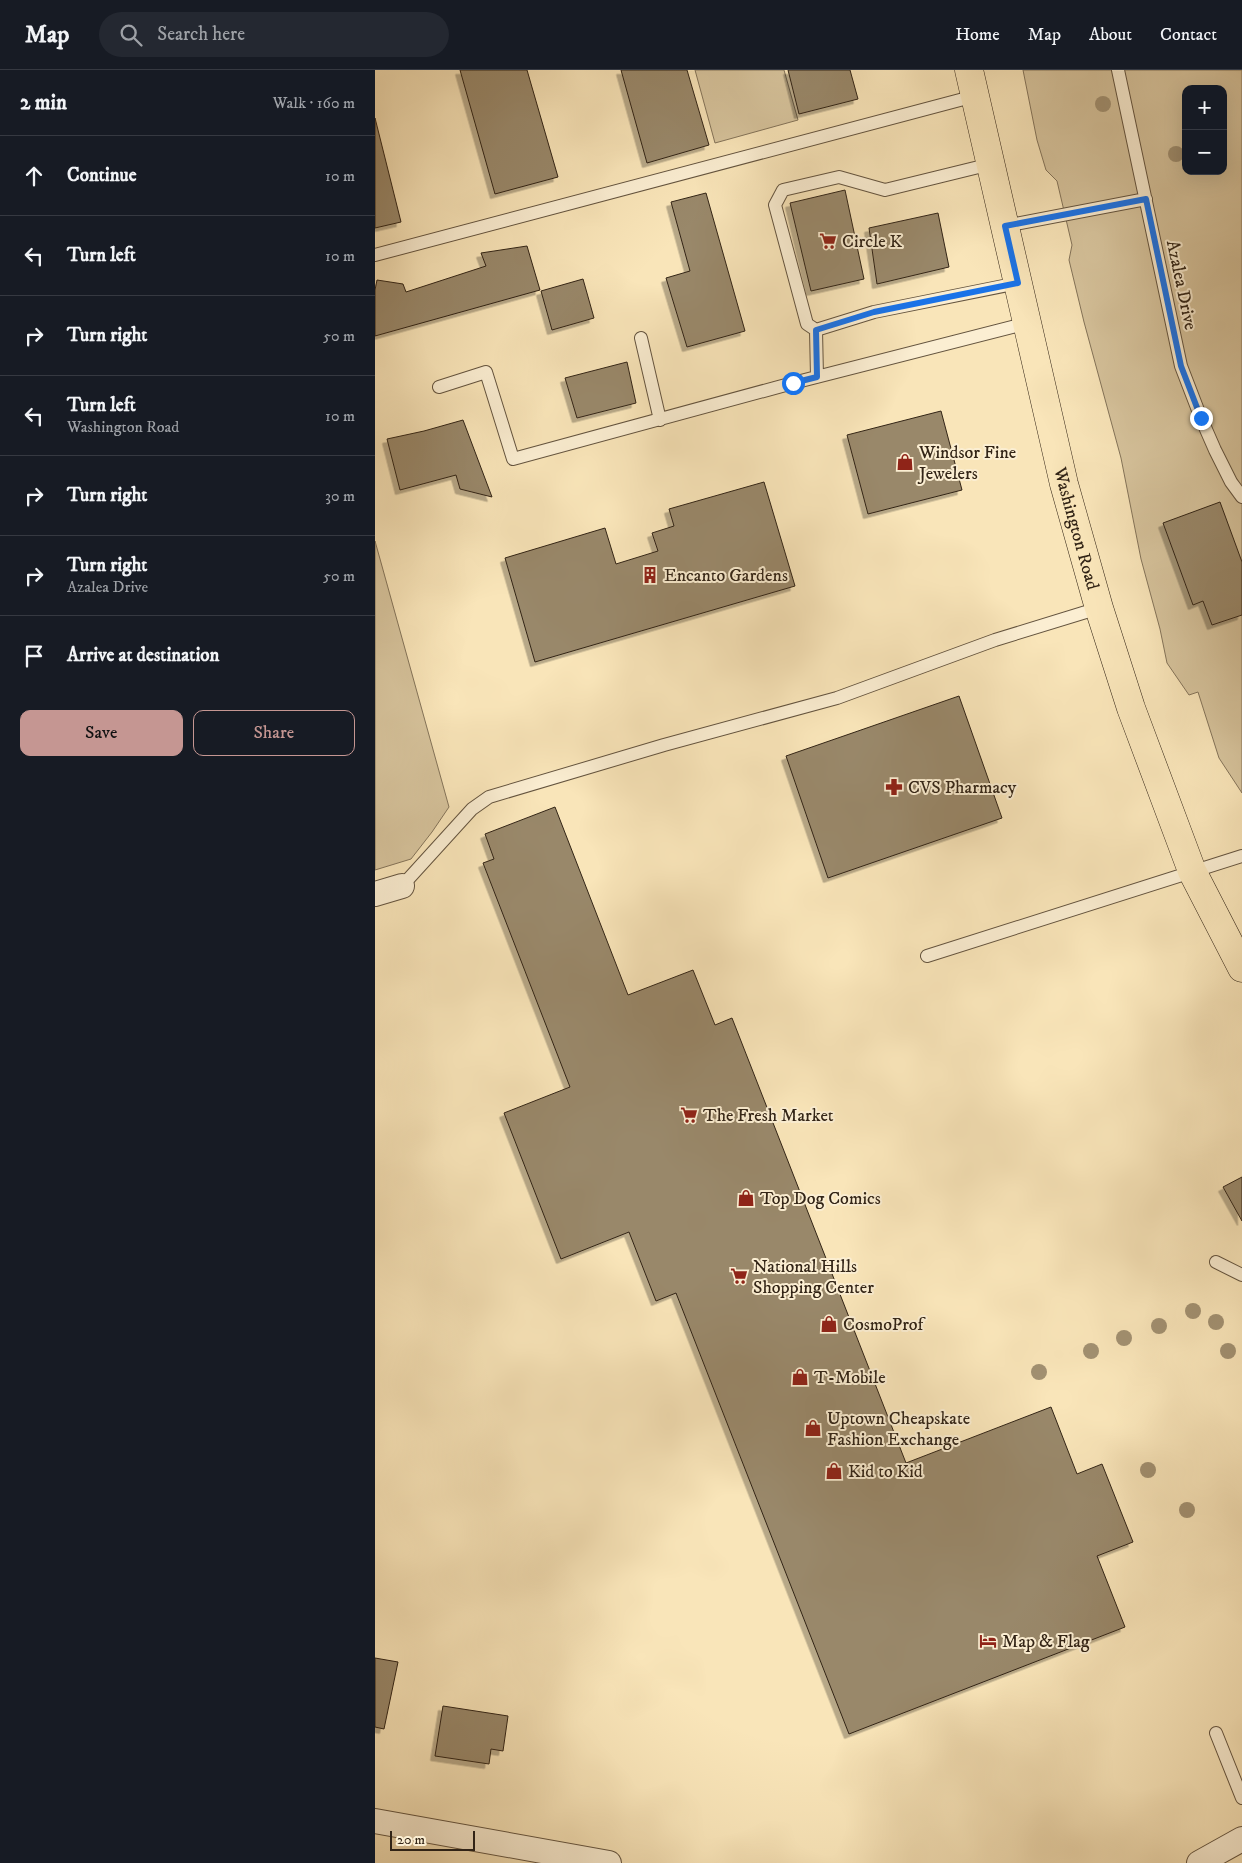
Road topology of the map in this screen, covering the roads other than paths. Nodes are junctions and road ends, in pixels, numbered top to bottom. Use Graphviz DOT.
graph roads {
  1 [pos="1118,70"];
  2 [pos="972,83"];
  3 [pos="991,164"];
  4 [pos="1146,199"];
  5 [pos="1005,226"];
  6 [pos="375,255"];
  7 [pos="1018,283"];
  8 [pos="1027,323"];
  9 [pos="816,330"];
  10 [pos="641,338"];
  11 [pos="817,377"];
  12 [pos="439,388"];
  13 [pos="660,420"];
  14 [pos="1242,497"];
  15 [pos="1099,608"];
  16 [pos="1242,856"];
  17 [pos="1192,871"];
  18 [pos="402,886"];
  19 [pos="375,894"];
  20 [pos="927,956"];
  21 [pos="1242,968"];
  22 [pos="1216,1262"];
  23 [pos="1242,1275"];
  24 [pos="1216,1733"];
  25 [pos="1242,1798"];
  26 [pos="375,1821"];
  27 [pos="1242,1840"];
  28 [pos="609,1863"];
  29 [pos="1199,1863"];
  1 -- 4 [label="lane, Azalea Drive"];
  2 -- 3 [label="main road, Washington Road"];
  2 -- 6 [label="lane"];
  3 -- 5 [label="main road, Washington Road"];
  3 -- 9 [label="lane"];
  4 -- 5 [label="lane"];
  4 -- 14 [label="lane, Azalea Drive"];
  5 -- 7 [label="main road, Washington Road"];
  7 -- 8 [label="main road, Washington Road"];
  7 -- 9 [label="lane"];
  8 -- 11 [label="lane"];
  8 -- 15 [label="main road, Washington Road"];
  9 -- 11 [label="lane"];
  10 -- 13 [label="lane"];
  11 -- 13 [label="lane"];
  12 -- 13 [label="lane"];
  15 -- 17 [label="main road, Washington Road"];
  15 -- 18 [label="lane"];
  16 -- 17 [label="lane"];
  17 -- 20 [label="lane"];
  17 -- 21 [label="main road, Washington Road"];
  18 -- 19 [label="street"];
  22 -- 23 [label="lane"];
  24 -- 25 [label="lane"];
  26 -- 28 [label="street"];
  27 -- 29 [label="street"];
}
